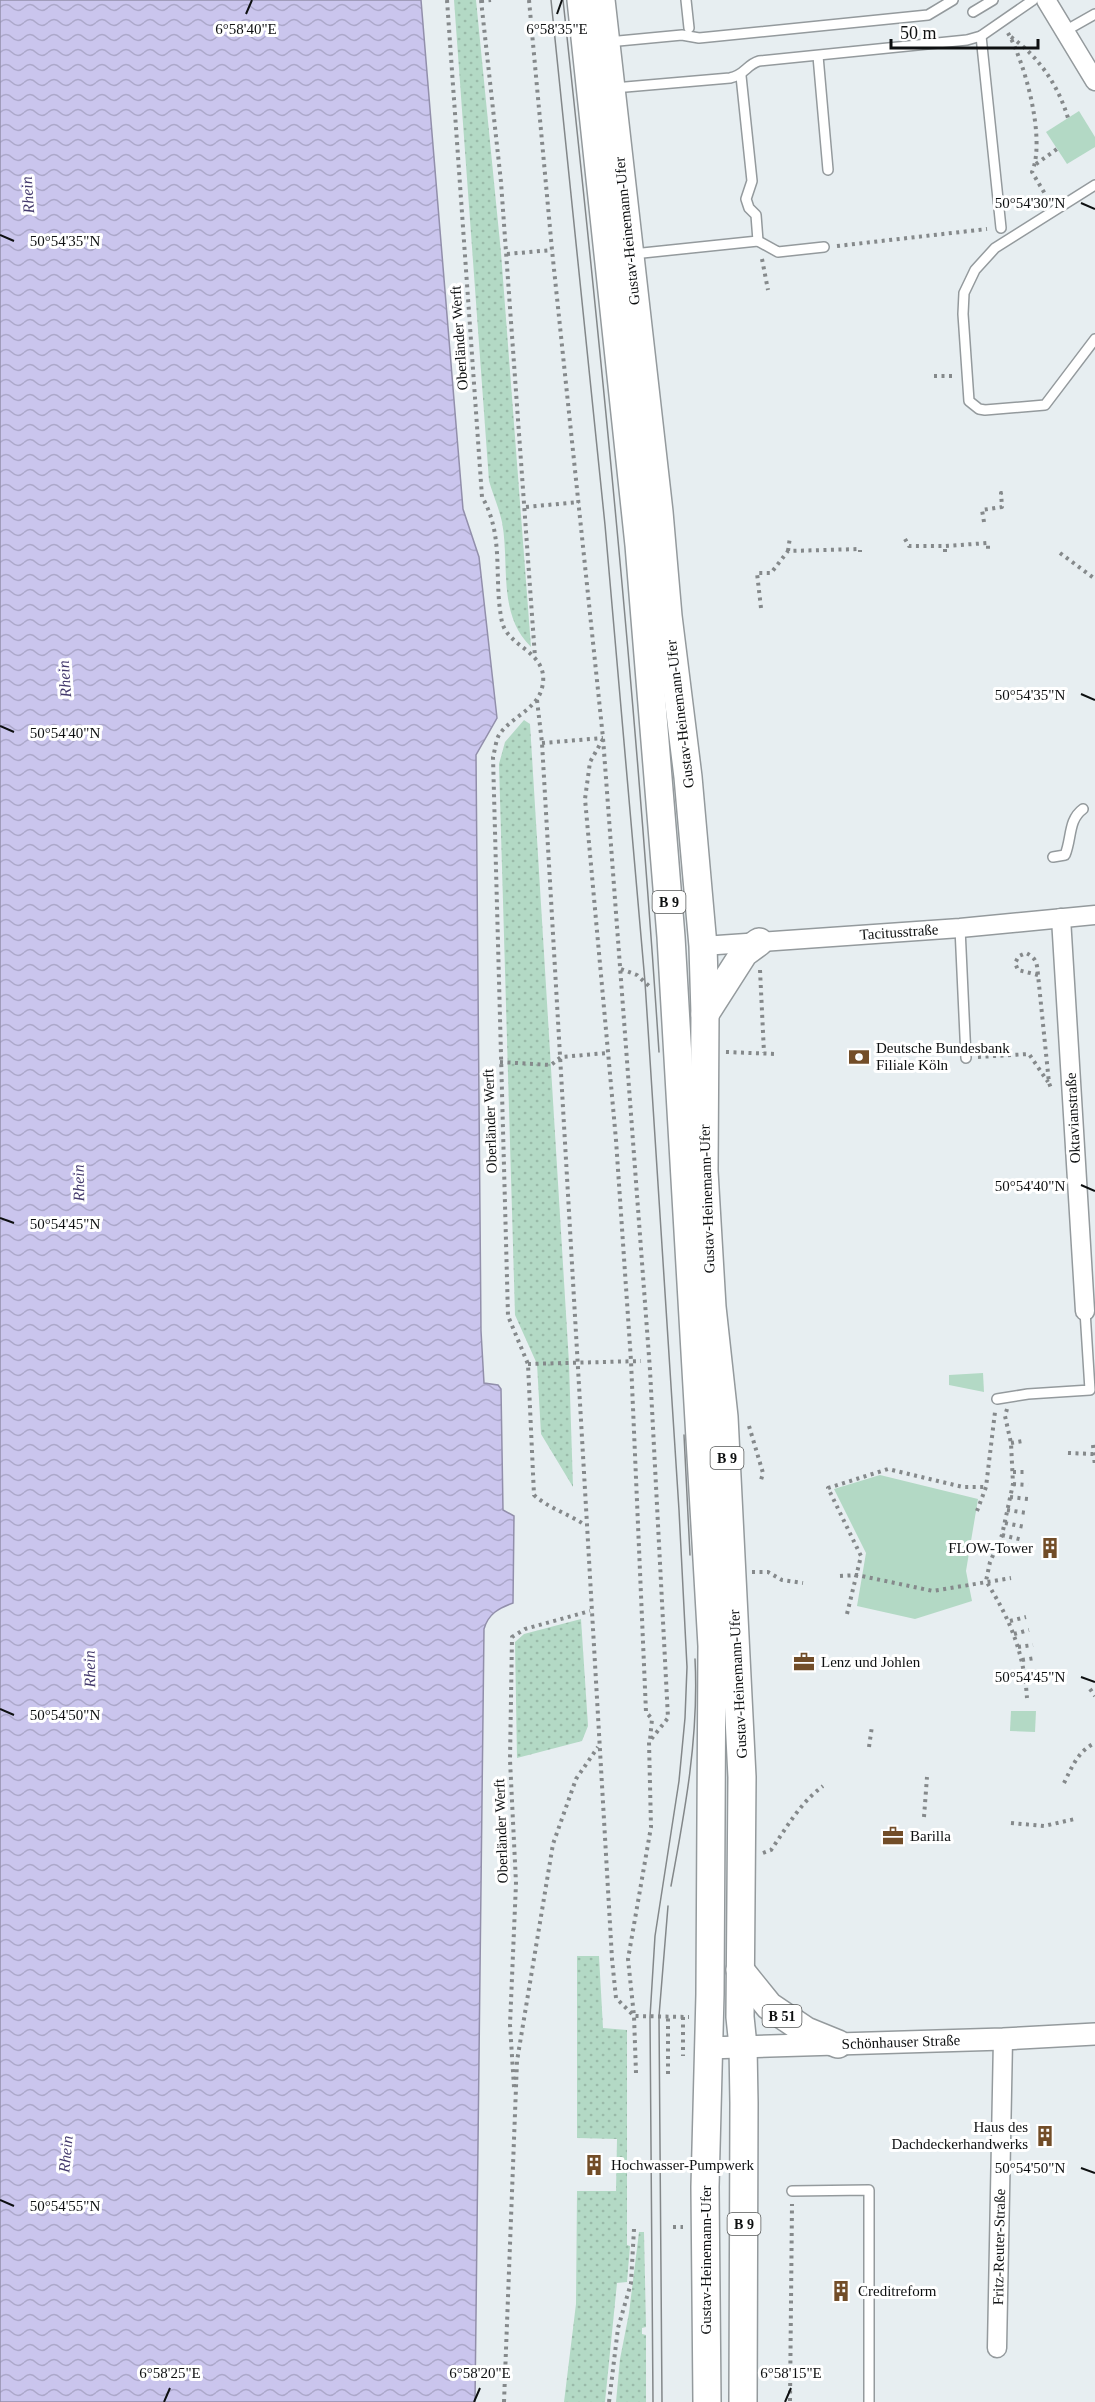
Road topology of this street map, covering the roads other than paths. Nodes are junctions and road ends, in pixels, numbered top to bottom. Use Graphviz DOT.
graph roads {
  1 [pos="581,0"];
  2 [pos="601,0"];
  3 [pos="686,0"];
  4 [pos="954,0"];
  5 [pos="993,0"];
  6 [pos="1033,0"];
  7 [pos="1047,0"];
  8 [pos="973,12"];
  9 [pos="1095,14"];
  10 [pos="689,28"];
  11 [pos="1065,31"];
  12 [pos="981,36"];
  13 [pos="606,42"];
  14 [pos="818,56"];
  15 [pos="741,76"];
  16 [pos="1095,81"];
  17 [pos="611,88"];
  18 [pos="828,170"];
  19 [pos="1095,184"];
  20 [pos="1001,228"];
  21 [pos="758,241"];
  22 [pos="824,247"];
  23 [pos="631,254"];
  24 [pos="1095,339"];
  25 [pos="1083,809"];
  26 [pos="1053,857"];
  27 [pos="1095,915"];
  28 [pos="1061,918"];
  29 [pos="960,928"];
  30 [pos="759,942"];
  31 [pos="687,947"];
  32 [pos="705,1014"];
  33 [pos="966,1058"];
  34 [pos="1085,1311"];
  35 [pos="997,1399"];
  36 [pos="740,1970"];
  37 [pos="1095,2034"];
  38 [pos="1003,2039"];
  39 [pos="838,2044"];
  40 [pos="743,2046"];
  41 [pos="695,2049"];
  42 [pos="792,2191"];
  43 [pos="997,2348"];
  44 [pos="707,2402"];
  45 [pos="743,2402"];
  46 [pos="869,2402"];
  1 -- 31 [label="main road, Gustav-Heinemann-Ufer / B 9"];
  2 -- 13 [label="main road, Gustav-Heinemann-Ufer / B 9"];
  3 -- 10 [label="lane"];
  4 -- 13 [label="lane"];
  5 -- 8 [label="lane"];
  6 -- 12 [label="lane"];
  7 -- 11 [label="street"];
  9 -- 11 [label="lane"];
  11 -- 16 [label="street"];
  12 -- 14 [label="lane"];
  12 -- 20 [label="lane"];
  13 -- 17 [label="main road, Gustav-Heinemann-Ufer / B 9"];
  14 -- 15 [label="lane"];
  14 -- 18 [label="lane"];
  15 -- 17 [label="lane"];
  15 -- 21 [label="lane"];
  17 -- 23 [label="main road, Gustav-Heinemann-Ufer / B 9"];
  19 -- 24 [label="lane"];
  21 -- 22 [label="lane"];
  21 -- 23 [label="lane"];
  23 -- 31 [label="main road, Gustav-Heinemann-Ufer / B 9"];
  25 -- 26 [label="lane"];
  27 -- 28 [label="street, Tacitusstraße"];
  28 -- 29 [label="street, Tacitusstraße"];
  28 -- 34 [label="street, Oktavianstraße"];
  29 -- 30 [label="street, Tacitusstraße"];
  29 -- 33 [label="lane"];
  30 -- 31 [label="street, Tacitusstraße"];
  30 -- 32 [label="main road"];
  31 -- 32 [label="main road, Gustav-Heinemann-Ufer / B 9"];
  31 -- 41 [label="main road, Gustav-Heinemann-Ufer / B 9"];
  32 -- 36 [label="main road, Gustav-Heinemann-Ufer / B 9"];
  34 -- 35 [label="lane, Oktavianstraße"];
  36 -- 39 [label="main road, B 51"];
  36 -- 40 [label="main road, Gustav-Heinemann-Ufer / B 9"];
  37 -- 38 [label="street, Schönhauser Straße"];
  38 -- 39 [label="street, Schönhauser Straße"];
  38 -- 43 [label="street, Fritz-Reuter-Straße"];
  39 -- 40 [label="street, Schönhauser Straße"];
  40 -- 41 [label="street, Schönhauser Straße"];
  40 -- 45 [label="main road, Gustav-Heinemann-Ufer / B 9"];
  41 -- 44 [label="main road, Gustav-Heinemann-Ufer / B 9"];
  42 -- 46 [label="lane"];
}
